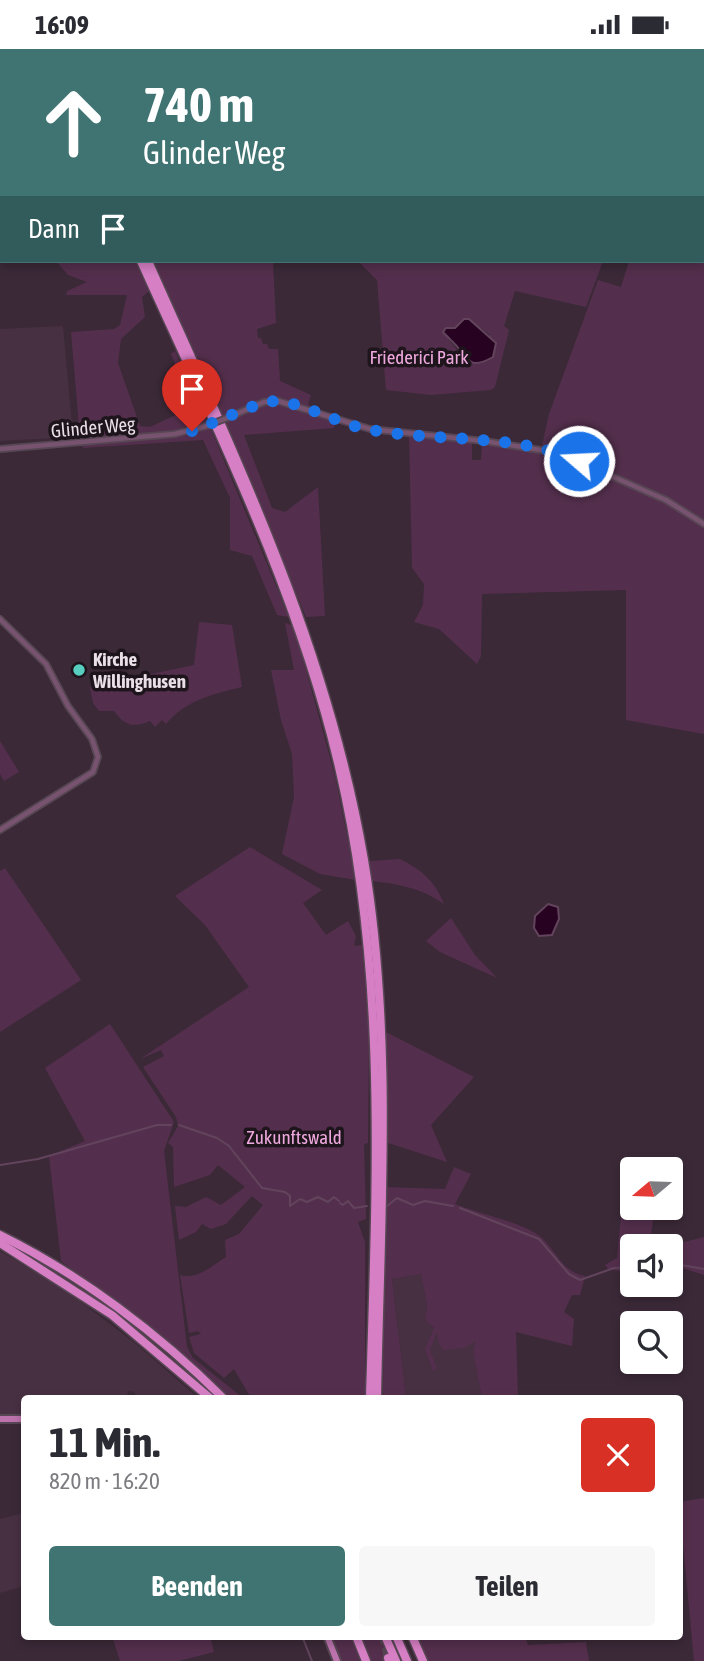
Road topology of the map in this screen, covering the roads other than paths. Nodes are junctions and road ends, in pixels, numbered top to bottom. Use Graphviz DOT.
graph roads {
  1 [pos="142,263"];
  2 [pos="149,263"];
  3 [pos="0,449"];
  4 [pos="704,524"];
  5 [pos="0,619"];
  6 [pos="0,830"];
  7 [pos="0,1235"];
  8 [pos="0,1243"];
  9 [pos="206,1395"];
  10 [pos="220,1395"];
  11 [pos="370,1395"];
  12 [pos="377,1395"];
  13 [pos="0,1419"];
  14 [pos="21,1419"];
  15 [pos="329,1640"];
  16 [pos="358,1640"];
  17 [pos="386,1640"];
  18 [pos="395,1640"];
  19 [pos="396,1640"];
  20 [pos="412,1640"];
  21 [pos="391,1659"];
  22 [pos="337,1661"];
  23 [pos="366,1661"];
  24 [pos="401,1661"];
  25 [pos="407,1661"];
  26 [pos="420,1661"];
  1 -- 11 [label="highway"];
  2 -- 12 [label="highway"];
  3 -- 4 [label="street, Glinder Weg, bridge"];
  5 -- 6 [label="street"];
  7 -- 10 [label="highway"];
  8 -- 9 [label="highway"];
  13 -- 14 [label="main road"];
  15 -- 22 [label="main road"];
  16 -- 23 [label="highway"];
  17 -- 21 [label="highway"];
  18 -- 24 [label="highway"];
  19 -- 25 [label="highway"];
  20 -- 26 [label="highway"];
}
